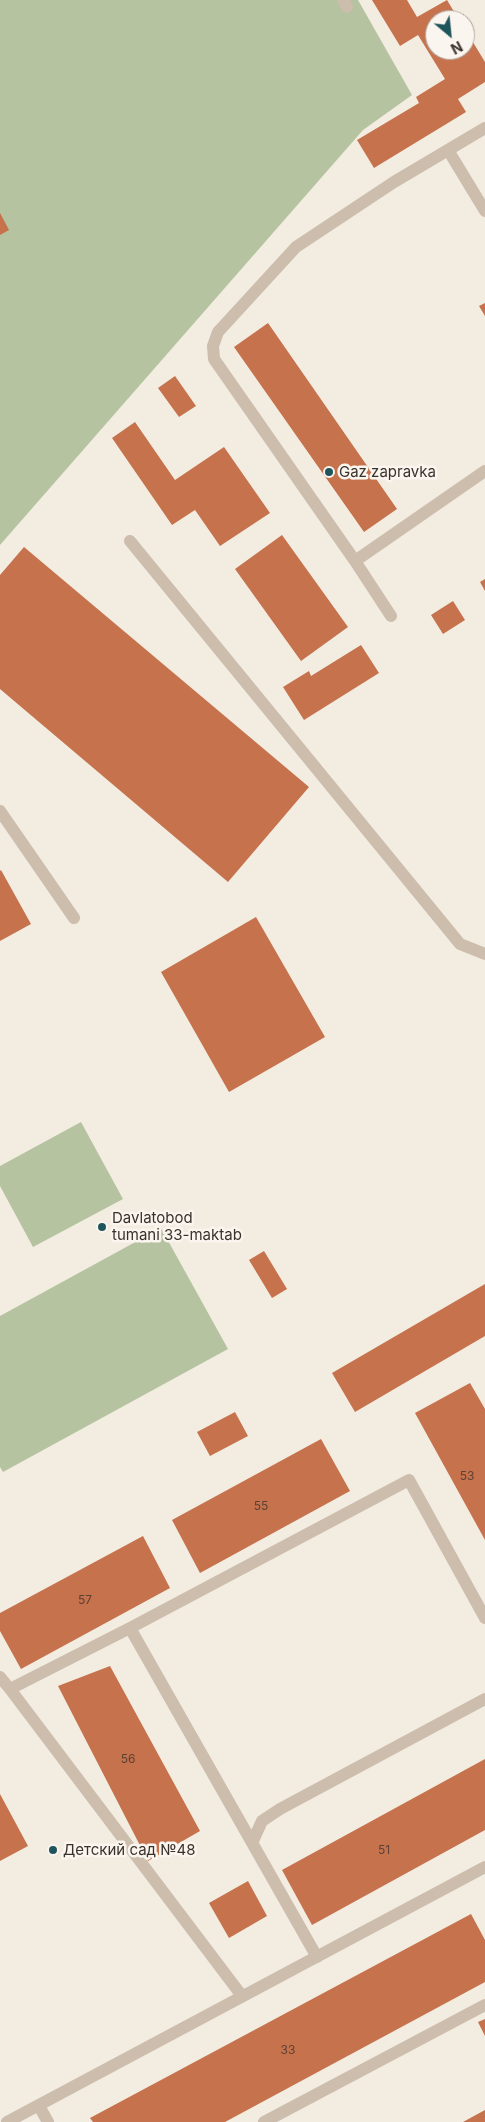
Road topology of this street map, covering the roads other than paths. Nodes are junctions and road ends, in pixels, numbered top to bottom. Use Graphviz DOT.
graph roads {
  1 [pos="485,128"];
  2 [pos="448,150"];
  3 [pos="485,211"];
  4 [pos="485,471"];
  5 [pos="130,541"];
  6 [pos="355,561"];
  7 [pos="391,616"];
  8 [pos="0,811"];
  9 [pos="74,918"];
  10 [pos="485,954"];
  11 [pos="485,1618"];
  12 [pos="130,1628"];
  13 [pos="0,1678"];
  14 [pos="10,1689"];
  15 [pos="485,1699"];
  16 [pos="252,1844"];
  17 [pos="484,1869"];
  18 [pos="317,1957"];
  19 [pos="242,1996"];
  20 [pos="485,2005"];
  21 [pos="39,2106"];
  22 [pos="7,2122"];
  23 [pos="48,2122"];
  24 [pos="264,2122"];
  1 -- 2 [label="street"];
  2 -- 3 [label="street"];
  2 -- 6 [label="street"];
  4 -- 6 [label="street"];
  5 -- 10 [label="street"];
  6 -- 7 [label="street"];
  8 -- 9 [label="street"];
  11 -- 12 [label="street"];
  12 -- 14 [label="street"];
  12 -- 16 [label="street"];
  13 -- 14 [label="street"];
  14 -- 19 [label="street"];
  15 -- 16 [label="street"];
  16 -- 18 [label="street"];
  17 -- 18 [label="street"];
  18 -- 19 [label="street"];
  19 -- 21 [label="street"];
  20 -- 24 [label="street"];
  21 -- 22 [label="street"];
  21 -- 23 [label="street"];
}
